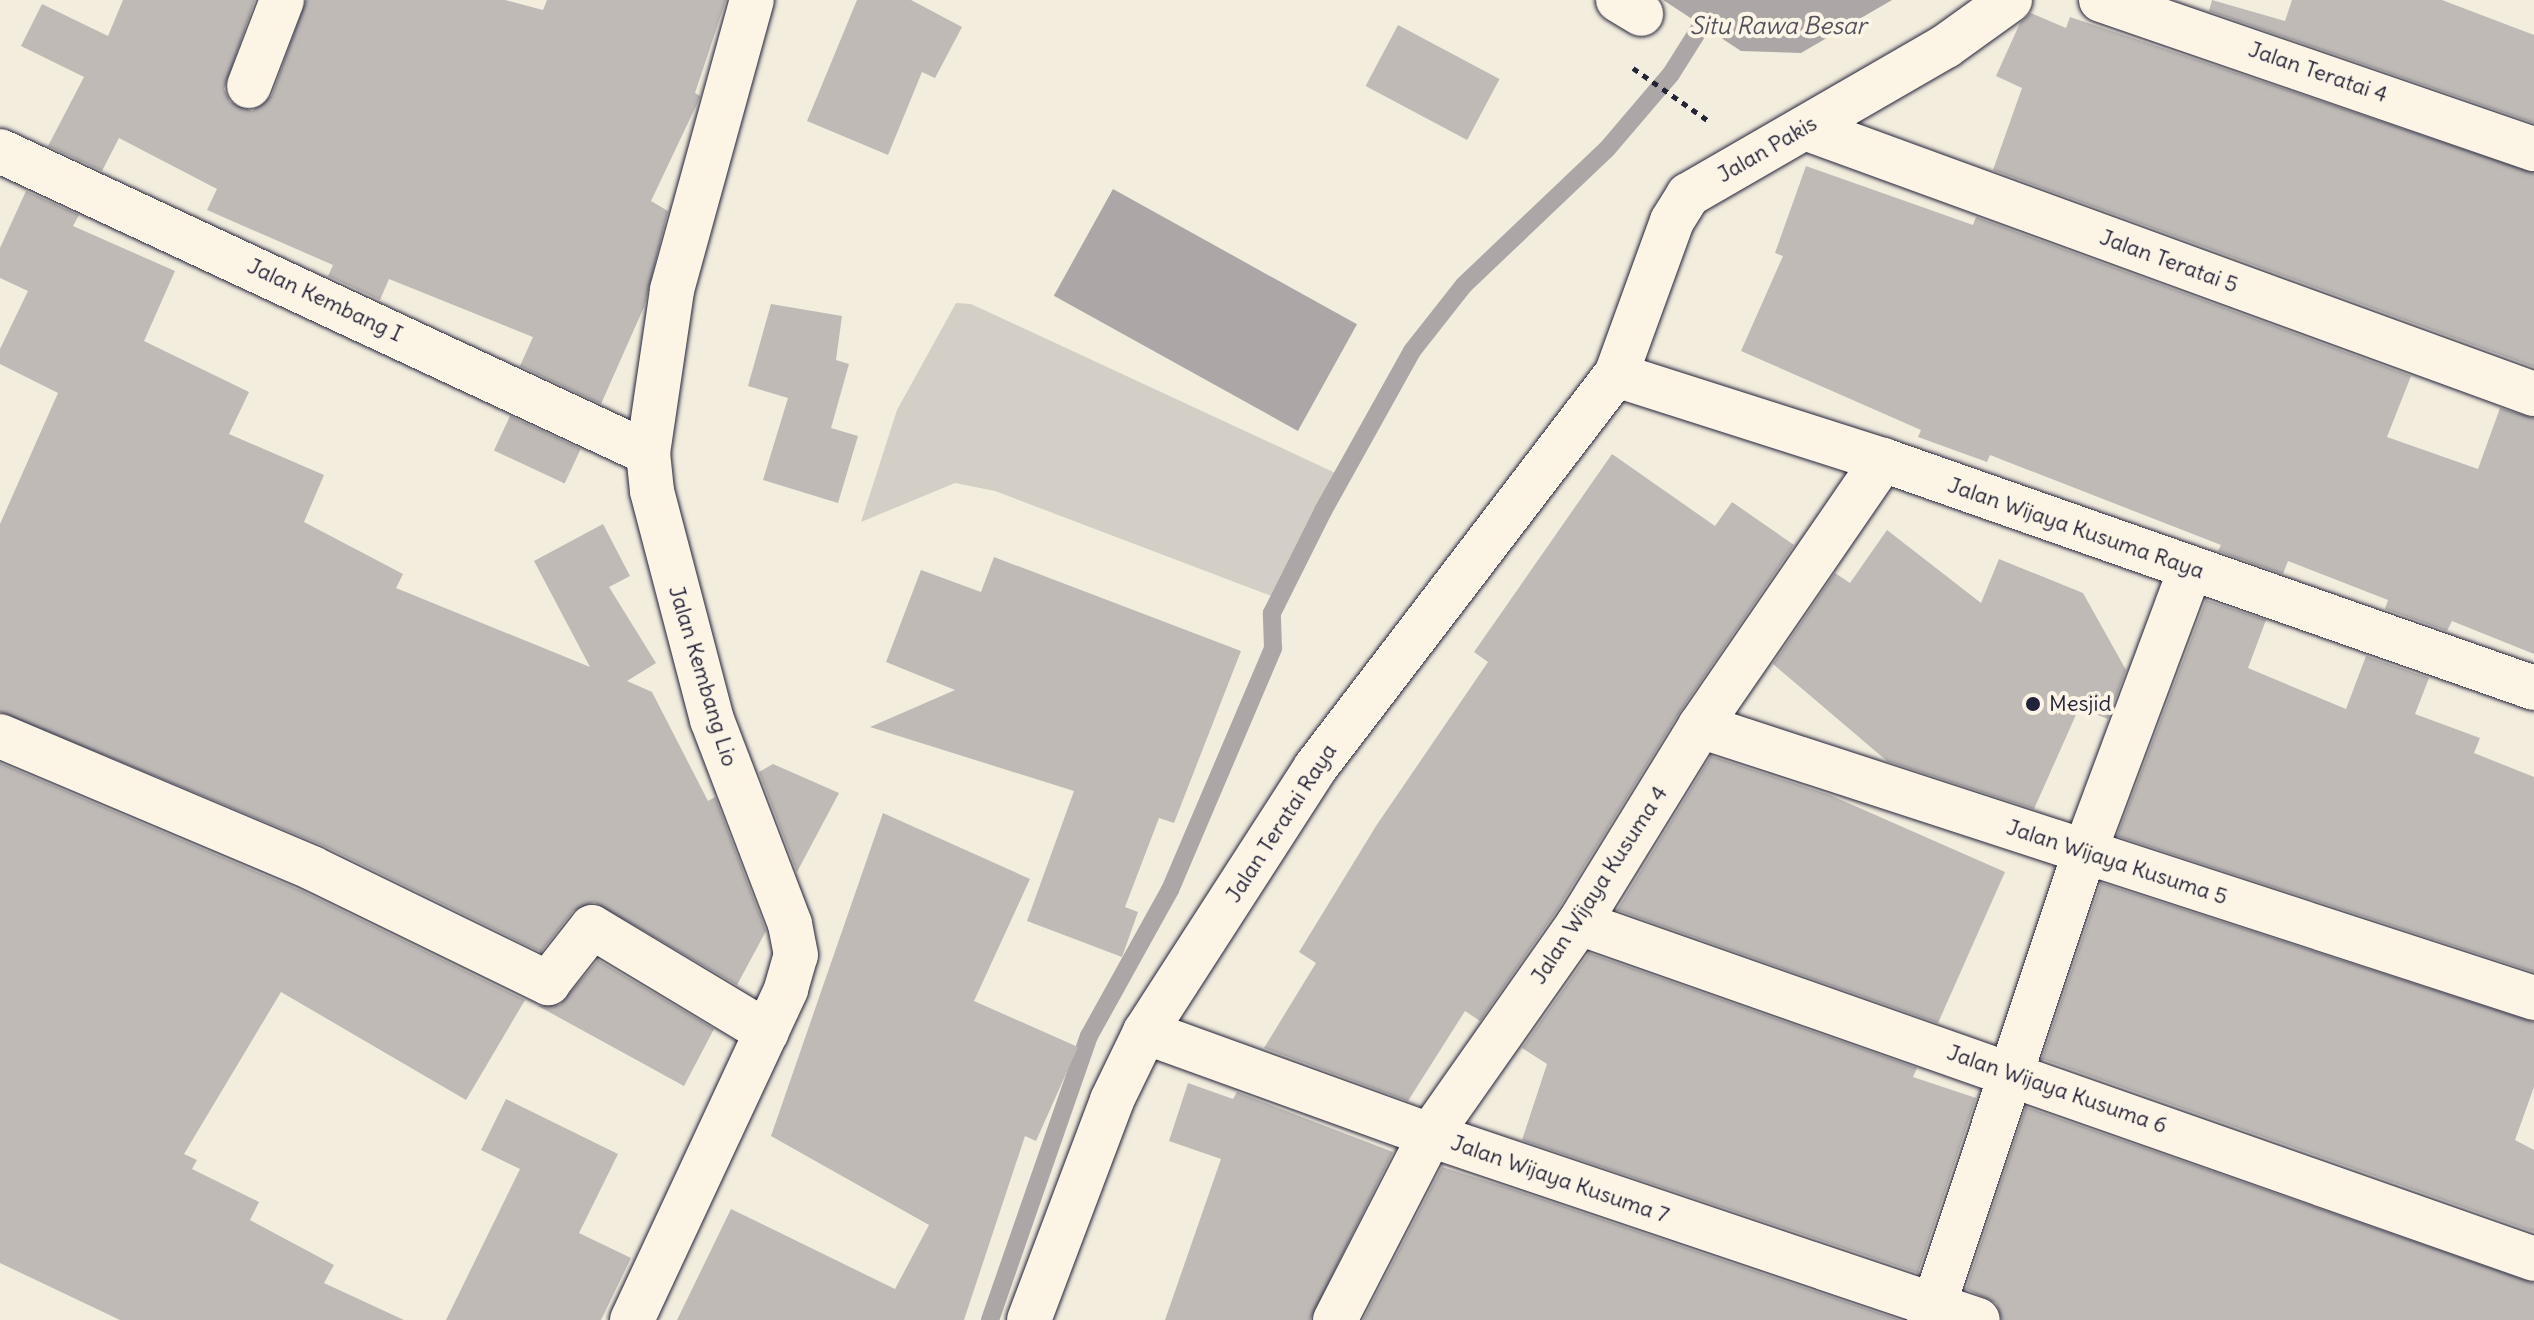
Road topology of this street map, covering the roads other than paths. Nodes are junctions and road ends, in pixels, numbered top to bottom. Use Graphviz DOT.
graph roads {
  1 [pos="282,0"];
  2 [pos="752,0"];
  3 [pos="2010,0"];
  4 [pos="2101,0"];
  5 [pos="249,86"];
  6 [pos="1805,128"];
  7 [pos="2534,149"];
  8 [pos="0,151"];
  9 [pos="1616,375"];
  10 [pos="2534,394"];
  11 [pos="648,453"];
  12 [pos="1883,460"];
  13 [pos="2191,568"];
  14 [pos="2534,688"];
  15 [pos="1700,726"];
  16 [pos="0,736"];
  17 [pos="2085,851"];
  18 [pos="1579,923"];
  19 [pos="2534,998"];
  20 [pos="767,1032"];
  21 [pos="1145,1032"];
  22 [pos="2009,1072"];
  23 [pos="1430,1135"];
  24 [pos="2534,1259"];
  25 [pos="1932,1312"];
  26 [pos="632,1320"];
  27 [pos="1029,1320"];
  28 [pos="1335,1320"];
  29 [pos="1978,1320"];
  1 -- 5 [label="street"];
  2 -- 11 [label="street, Jalan Kembang Lio"];
  3 -- 6 [label="street, Jalan Pakis"];
  4 -- 7 [label="street, Jalan Teratai 4"];
  6 -- 9 [label="street, Jalan Pakis"];
  6 -- 10 [label="street, Jalan Teratai 5"];
  8 -- 11 [label="street, Jalan Kembang I"];
  9 -- 12 [label="street, Jalan Wijaya Kusuma Raya"];
  9 -- 21 [label="street, Jalan Teratai Raya"];
  11 -- 20 [label="street, Jalan Kembang Lio"];
  12 -- 13 [label="street, Jalan Wijaya Kusuma Raya"];
  12 -- 15 [label="street, Jalan Wijaya Kusuma 4"];
  13 -- 14 [label="street, Jalan Wijaya Kusuma Raya"];
  13 -- 17 [label="street"];
  15 -- 17 [label="street, Jalan Wijaya Kusuma 5"];
  15 -- 18 [label="street, Jalan Wijaya Kusuma 4"];
  16 -- 20 [label="street"];
  17 -- 19 [label="street, Jalan Wijaya Kusuma 5"];
  17 -- 22 [label="street"];
  18 -- 22 [label="street, Jalan Wijaya Kusuma 6"];
  18 -- 23 [label="street, Jalan Wijaya Kusuma 4"];
  20 -- 26 [label="street, Jalan Kembang Lio"];
  21 -- 23 [label="street, Jalan Wijaya Kusuma 7"];
  21 -- 27 [label="street, Jalan Teratai Raya"];
  22 -- 24 [label="street, Jalan Wijaya Kusuma 6"];
  22 -- 25 [label="street"];
  23 -- 25 [label="street, Jalan Wijaya Kusuma 7"];
  23 -- 28 [label="street, Jalan Wijaya Kusuma 4"];
  25 -- 29 [label="street, Jalan Wijaya Kusuma 7"];
}
